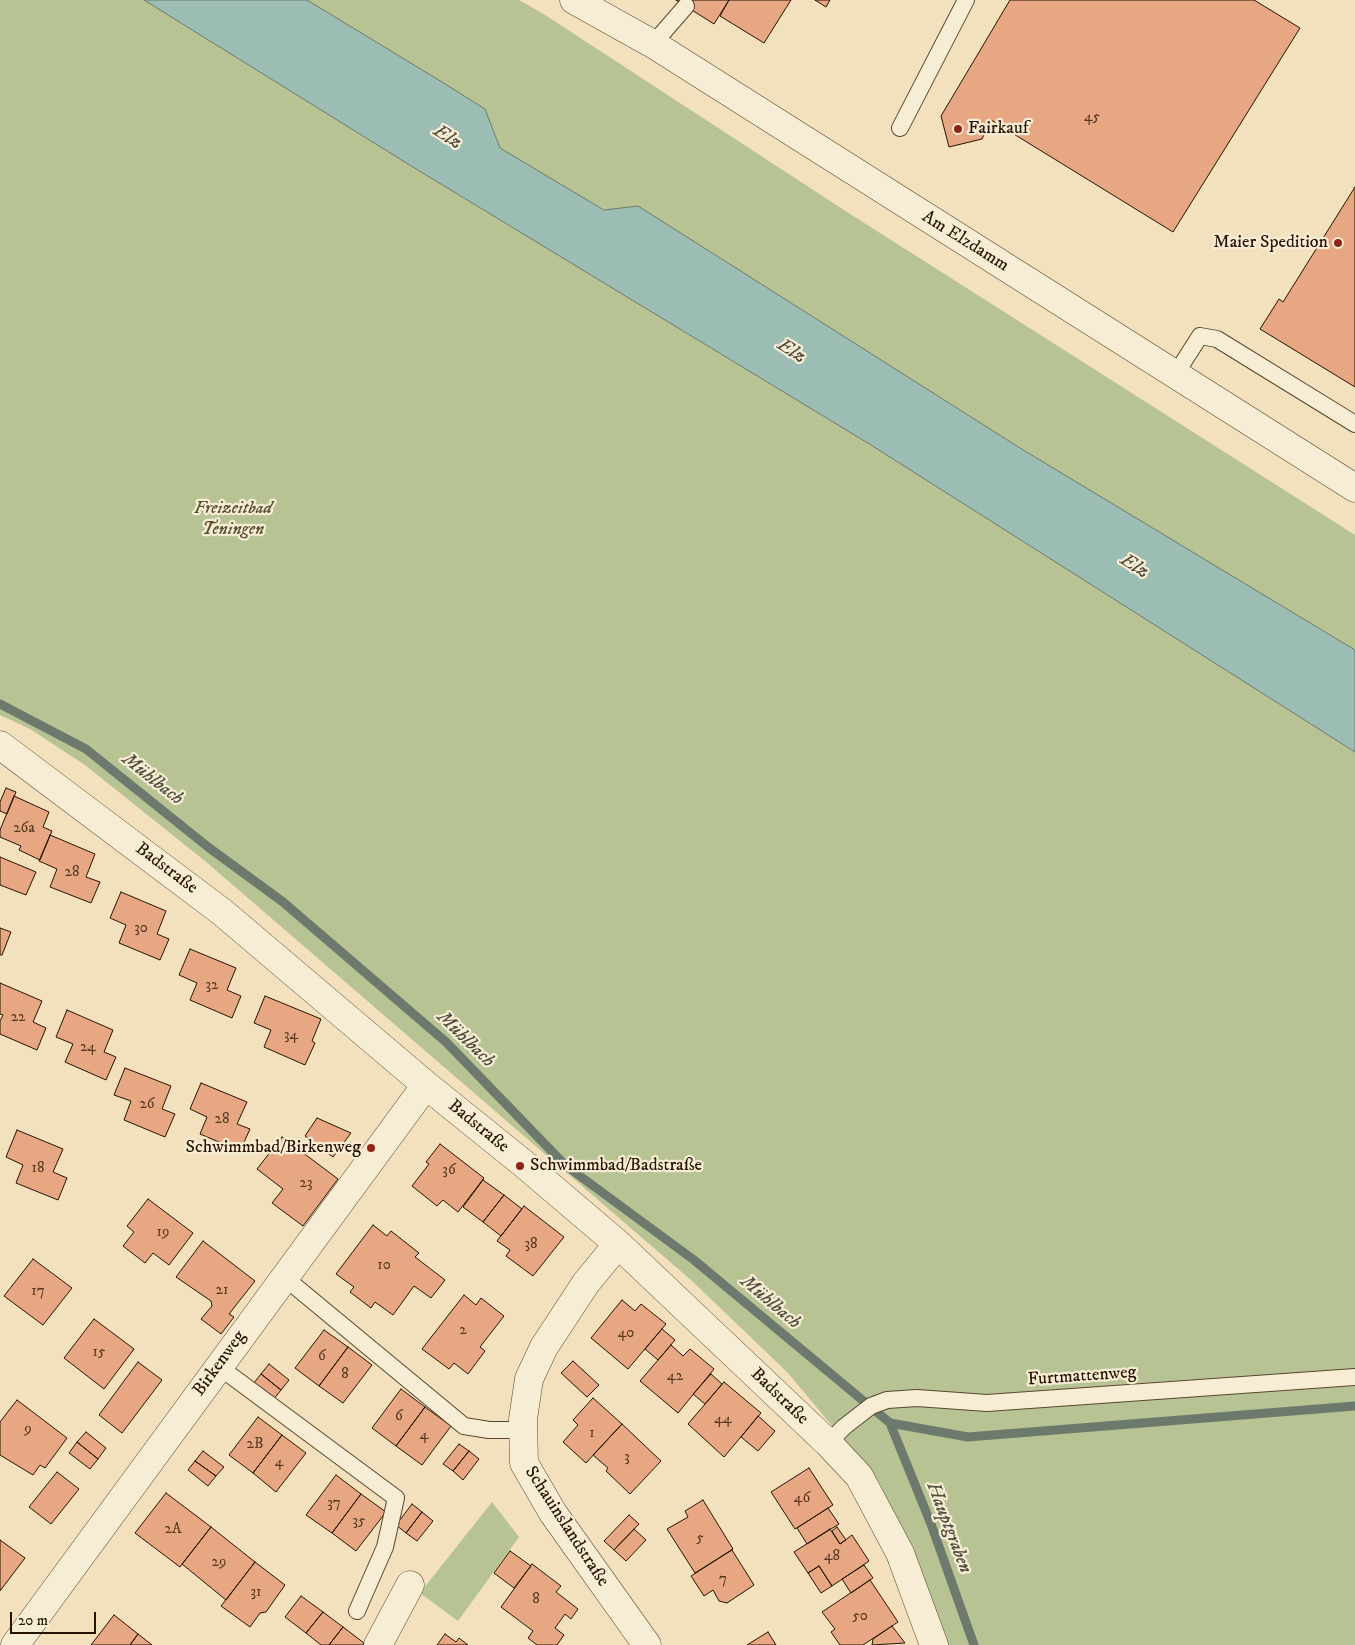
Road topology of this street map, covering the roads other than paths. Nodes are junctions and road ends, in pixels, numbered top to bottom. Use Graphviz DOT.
graph roads {
  1 [pos="574,0"];
  2 [pos="966,0"];
  3 [pos="686,6"];
  4 [pos="653,44"];
  5 [pos="900,128"];
  6 [pos="1175,375"];
  7 [pos="1355,424"];
  8 [pos="1354,484"];
  9 [pos="0,745"];
  10 [pos="426,1085"];
  11 [pos="618,1244"];
  12 [pos="284,1277"];
  13 [pos="218,1366"];
  14 [pos="1355,1378"];
  15 [pos="523,1430"];
  16 [pos="836,1435"];
  17 [pos="410,1585"];
  18 [pos="357,1611"];
  19 [pos="15,1645"];
  20 [pos="378,1645"];
  21 [pos="647,1645"];
  22 [pos="934,1645"];
  1 -- 4 [label="street, Am Elzdamm"];
  2 -- 5 [label="lane"];
  3 -- 4 [label="lane"];
  4 -- 6 [label="street, Am Elzdamm"];
  6 -- 7 [label="lane"];
  6 -- 8 [label="street, Am Elzdamm"];
  9 -- 10 [label="street, Badstraße"];
  10 -- 11 [label="street, Badstraße"];
  10 -- 12 [label="street, Birkenweg"];
  11 -- 15 [label="street, Schauinslandstraße"];
  11 -- 16 [label="street, Badstraße"];
  12 -- 13 [label="street, Birkenweg"];
  12 -- 15 [label="lane"];
  13 -- 18 [label="lane"];
  13 -- 19 [label="street, Birkenweg"];
  14 -- 16 [label="lane, Furtmattenweg"];
  15 -- 21 [label="street, Schauinslandstraße"];
  16 -- 22 [label="street, Badstraße"];
  17 -- 20 [label="street"];
}
